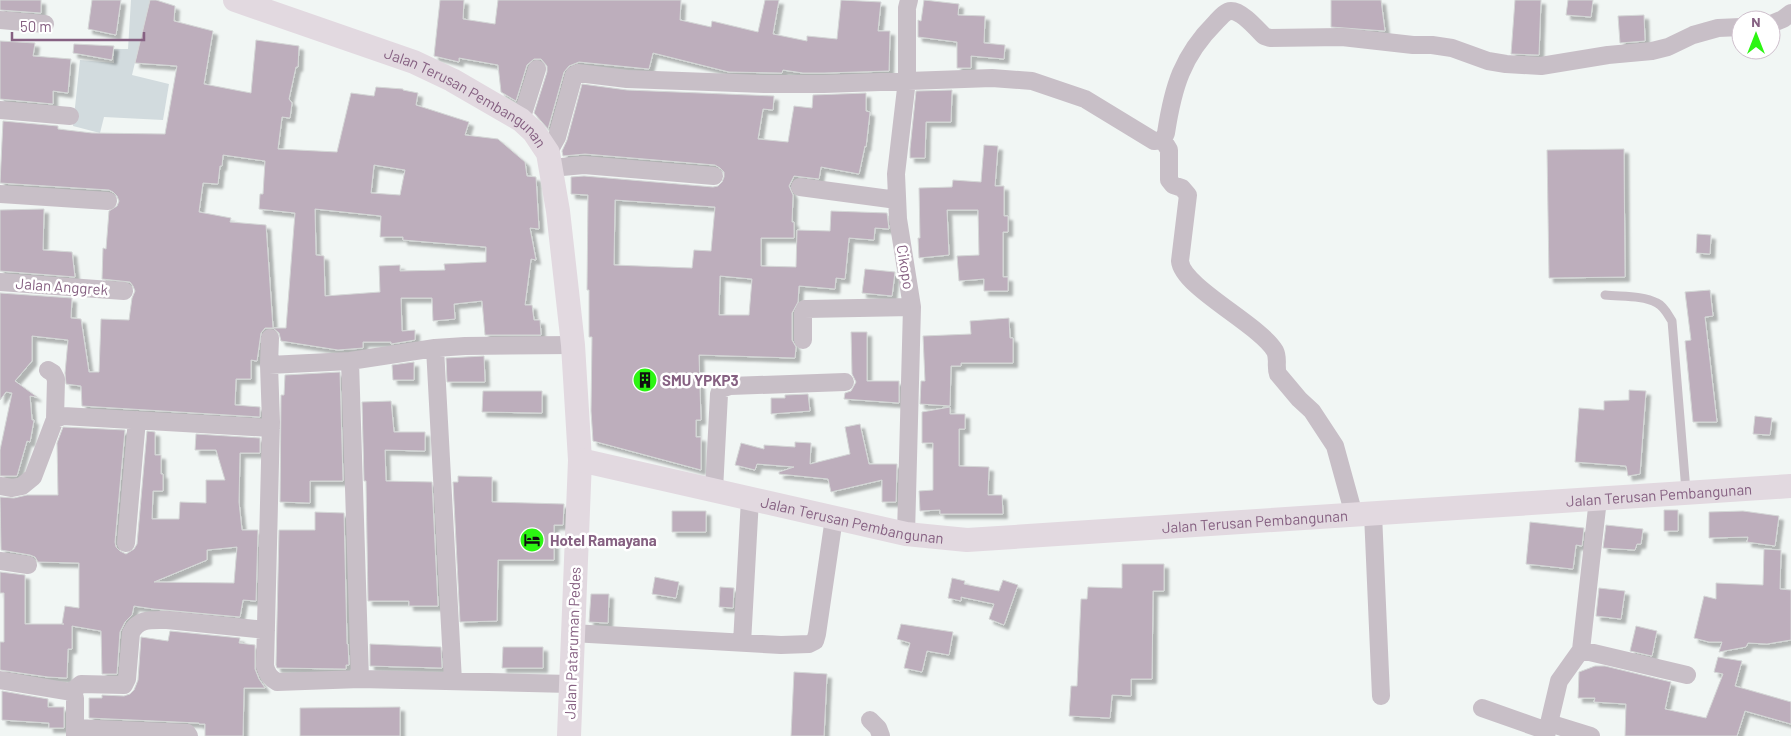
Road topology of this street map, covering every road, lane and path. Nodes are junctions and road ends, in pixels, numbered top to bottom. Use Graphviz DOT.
graph roads {
  1 [pos="235,0"];
  2 [pos="909,0"];
  3 [pos="1231,6"];
  4 [pos="281,8"];
  5 [pos="0,20"];
  6 [pos="45,24"];
  7 [pos="1731,27"];
  8 [pos="537,69"];
  9 [pos="907,80"];
  10 [pos="0,110"];
  11 [pos="70,116"];
  12 [pos="521,120"];
  13 [pos="1163,140"];
  14 [pos="549,161"];
  15 [pos="714,176"];
  16 [pos="800,188"];
  17 [pos="0,194"];
  18 [pos="897,200"];
  19 [pos="108,201"];
  20 [pos="0,282"];
  21 [pos="124,291"];
  22 [pos="1605,295"];
  23 [pos="912,307"];
  24 [pos="270,338"];
  25 [pos="803,340"];
  26 [pos="573,345"];
  27 [pos="435,348"];
  28 [pos="350,361"];
  29 [pos="269,365"];
  30 [pos="48,370"];
  31 [pos="845,382"];
  32 [pos="55,419"];
  33 [pos="137,420"];
  34 [pos="271,428"];
  35 [pos="580,460"];
  36 [pos="0,486"];
  37 [pos="1791,486"];
  38 [pos="714,490"];
  39 [pos="1686,493"];
  40 [pos="750,499"];
  41 [pos="1598,499"];
  42 [pos="1364,514"];
  43 [pos="834,518"];
  44 [pos="906,534"];
  45 [pos="126,543"];
  46 [pos="0,561"];
  47 [pos="28,565"];
  48 [pos="266,630"];
  49 [pos="572,633"];
  50 [pos="742,642"];
  51 [pos="1581,650"];
  52 [pos="1687,675"];
  53 [pos="360,679"];
  54 [pos="0,680"];
  55 [pos="453,680"];
  56 [pos="570,684"];
  57 [pos="71,692"];
  58 [pos="1381,696"];
  59 [pos="1482,708"];
  60 [pos="870,720"];
  61 [pos="1547,730"];
  62 [pos="75,732"];
  63 [pos="189,735"];
  64 [pos="569,736"];
  65 [pos="881,736"];
  66 [pos="1592,736"];
  1 -- 4 [label="street, Jalan Terusan Pembangunan"];
  2 -- 9 [label="street, Cikopo"];
  3 -- 7 [label="street"];
  3 -- 13 [label="street"];
  4 -- 12 [label="street, Jalan Terusan Pembangunan"];
  5 -- 6 [label="street"];
  8 -- 12 [label="street"];
  9 -- 13 [label="street"];
  9 -- 14 [label="street"];
  9 -- 18 [label="street, Cikopo"];
  10 -- 11 [label="street"];
  12 -- 14 [label="street, Jalan Terusan Pembangunan"];
  13 -- 42 [label="street"];
  14 -- 15 [label="street"];
  14 -- 26 [label="street, Jalan Terusan Pembangunan"];
  16 -- 18 [label="street"];
  17 -- 19 [label="street"];
  18 -- 23 [label="street, Cikopo"];
  20 -- 21 [label="street, Jalan Anggrek"];
  22 -- 39 [label="lane"];
  23 -- 25 [label="street"];
  23 -- 44 [label="street, Cikopo"];
  24 -- 29 [label="street"];
  26 -- 27 [label="street"];
  26 -- 35 [label="street, Jalan Terusan Pembangunan"];
  27 -- 28 [label="street"];
  27 -- 55 [label="street"];
  28 -- 29 [label="street"];
  28 -- 53 [label="street"];
  29 -- 34 [label="street"];
  30 -- 32 [label="street"];
  31 -- 38 [label="street"];
  32 -- 33 [label="street"];
  32 -- 36 [label="street"];
  33 -- 34 [label="street"];
  33 -- 45 [label="street"];
  34 -- 48 [label="street"];
  35 -- 38 [label="street, Jalan Terusan Pembangunan"];
  35 -- 49 [label="street, Jalan Pataruman Pedes"];
  37 -- 39 [label="street, Jalan Terusan Pembangunan"];
  38 -- 40 [label="street, Jalan Terusan Pembangunan"];
  39 -- 41 [label="street, Jalan Terusan Pembangunan"];
  40 -- 43 [label="street, Jalan Terusan Pembangunan"];
  40 -- 50 [label="street"];
  41 -- 42 [label="street, Jalan Terusan Pembangunan"];
  41 -- 51 [label="street"];
  42 -- 44 [label="street, Jalan Terusan Pembangunan"];
  42 -- 58 [label="street"];
  43 -- 44 [label="street, Jalan Terusan Pembangunan"];
  43 -- 50 [label="street"];
  46 -- 47 [label="street"];
  48 -- 53 [label="street"];
  48 -- 57 [label="street"];
  49 -- 50 [label="street"];
  49 -- 56 [label="street, Jalan Pataruman Pedes"];
  51 -- 52 [label="street"];
  51 -- 61 [label="street"];
  53 -- 55 [label="street"];
  54 -- 57 [label="street"];
  55 -- 56 [label="street"];
  56 -- 64 [label="street, Jalan Pataruman Pedes"];
  57 -- 62 [label="street"];
  59 -- 61 [label="street"];
  60 -- 65 [label="street"];
  61 -- 66 [label="street"];
  62 -- 63 [label="street"];
}
